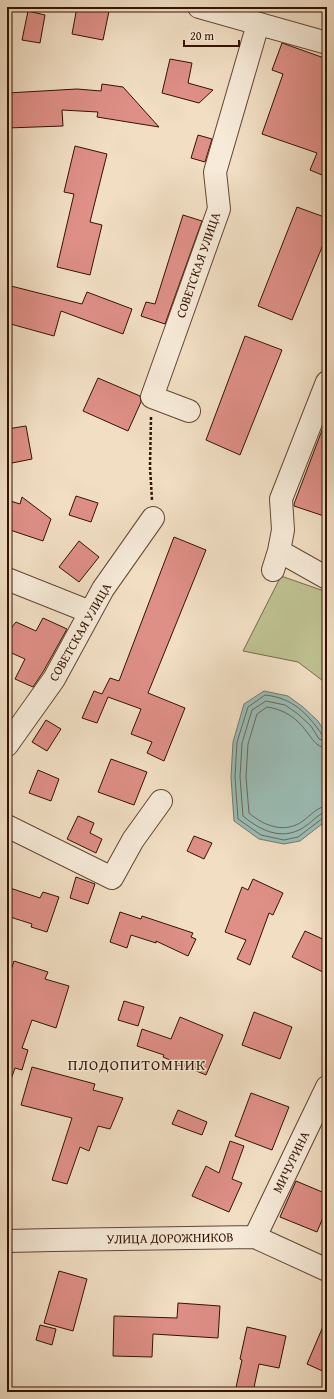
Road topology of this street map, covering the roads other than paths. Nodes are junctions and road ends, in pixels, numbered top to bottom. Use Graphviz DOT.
graph roads {
  1 [pos="199,7"];
  2 [pos="258,24"];
  3 [pos="327,43"];
  4 [pos="327,382"];
  5 [pos="189,411"];
  6 [pos="153,518"];
  7 [pos="327,578"];
  8 [pos="7,579"];
  9 [pos="90,612"];
  10 [pos="7,745"];
  11 [pos="161,801"];
  12 [pos="7,826"];
  13 [pos="327,1087"];
  14 [pos="255,1237"];
  15 [pos="7,1241"];
  16 [pos="327,1270"];
  1 -- 2 [label="street"];
  2 -- 3 [label="street"];
  2 -- 5 [label="street, СОВЕТСКАЯ УЛИЦА"];
  4 -- 7 [label="street"];
  6 -- 9 [label="street, СОВЕТСКАЯ УЛИЦА"];
  8 -- 9 [label="street"];
  9 -- 10 [label="street, СОВЕТСКАЯ УЛИЦА"];
  11 -- 12 [label="street"];
  13 -- 14 [label="street, МИЧУРИНА"];
  14 -- 15 [label="street, УЛИЦА ДОРОЖНИКОВ"];
  14 -- 16 [label="street, УЛИЦА ДОРОЖНИКОВ"];
}
